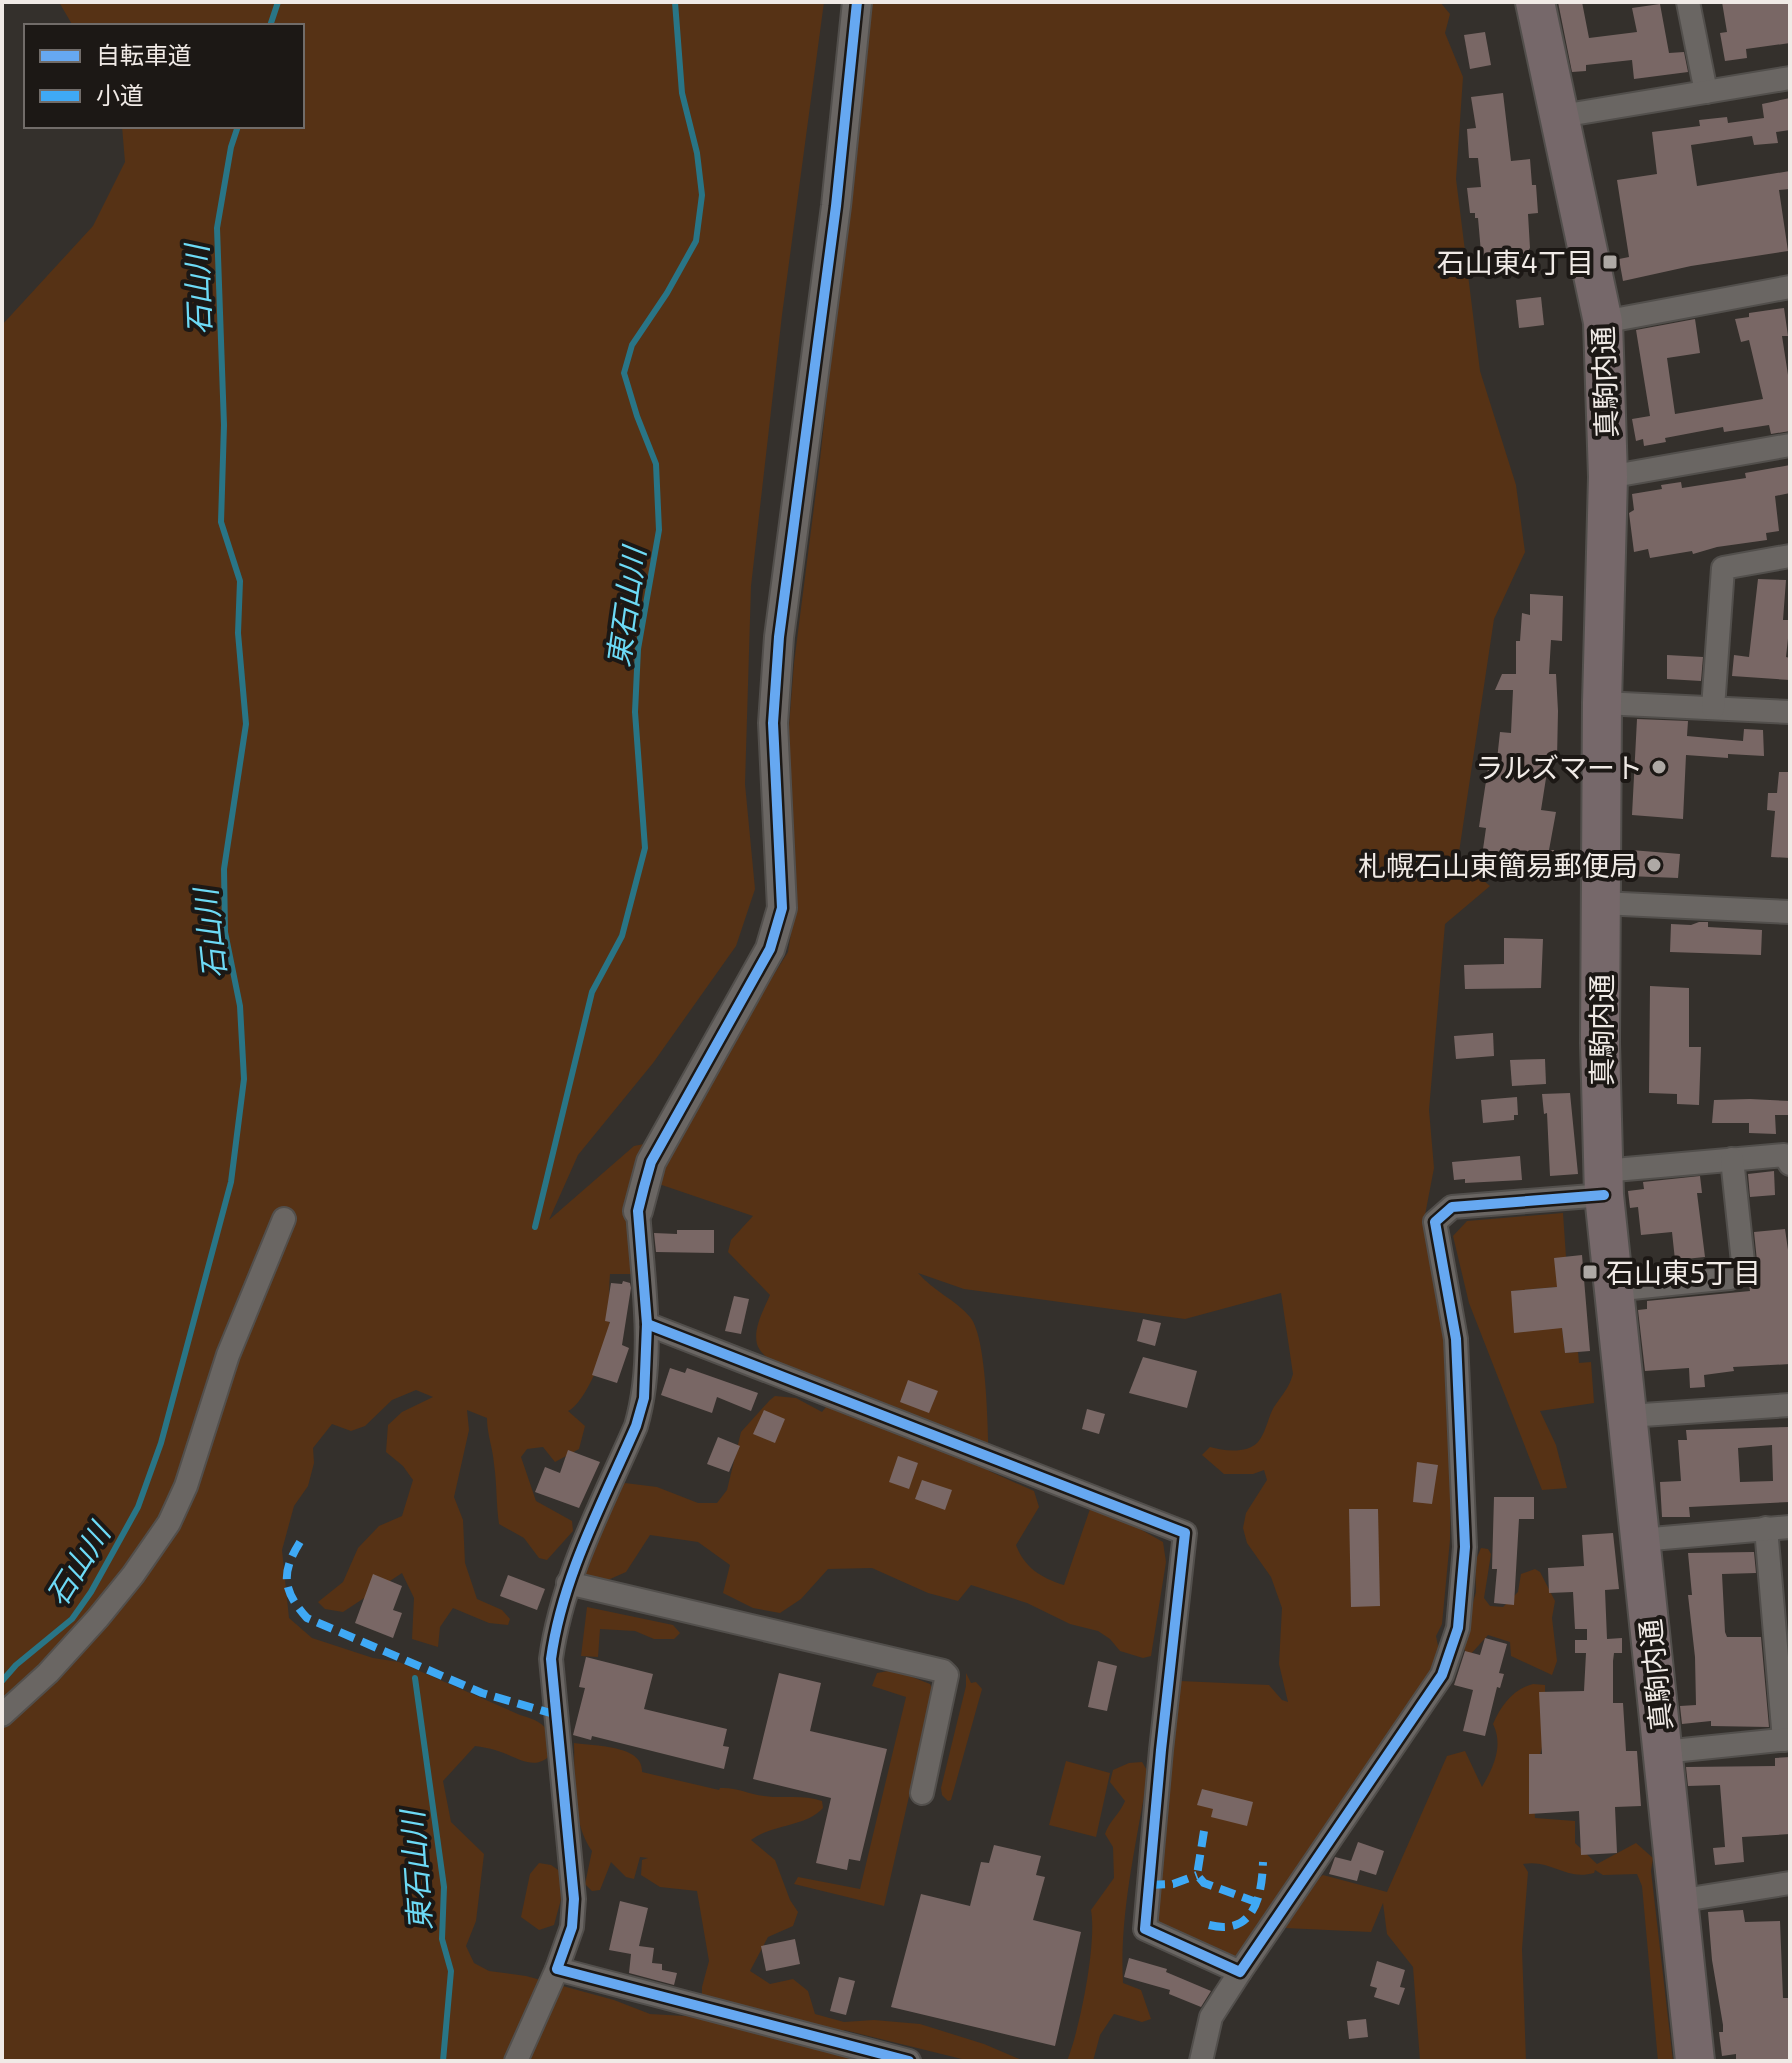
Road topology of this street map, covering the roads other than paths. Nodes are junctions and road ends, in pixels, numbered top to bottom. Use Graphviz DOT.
graph roads {
  1 [pos="857,2"];
  2 [pos="1535,2"];
  3 [pos="1688,2"];
  4 [pos="1790,78"];
  5 [pos="1706,92"];
  6 [pos="1561,116"];
  7 [pos="1790,287"];
  8 [pos="1603,322"];
  9 [pos="1790,445"];
  10 [pos="1608,477"];
  11 [pos="1790,556"];
  12 [pos="1602,703"];
  13 [pos="1713,708"];
  14 [pos="1790,712"];
  15 [pos="1601,903"];
  16 [pos="1790,912"];
  17 [pos="1788,1152"];
  18 [pos="1732,1159"];
  19 [pos="1604,1183"];
  20 [pos="638,1211"];
  21 [pos="284,1219"];
  22 [pos="1612,1290"];
  23 [pos="647,1324"];
  24 [pos="1790,1405"];
  25 [pos="1628,1416"];
  26 [pos="1790,1527"];
  27 [pos="1766,1528"];
  28 [pos="1640,1540"];
  29 [pos="568,1583"];
  30 [pos="2,1715"];
  31 [pos="1787,1740"];
  32 [pos="1663,1752"];
  33 [pos="922,1793"];
  34 [pos="1790,1883"];
  35 [pos="1677,1901"];
  36 [pos="557,1969"];
  37 [pos="1240,1972"];
  38 [pos="516,2061"];
  39 [pos="909,2061"];
  40 [pos="1201,2061"];
  41 [pos="1695,2061"];
  1 -- 20 [label="street"];
  2 -- 6 [label="highway, 真駒内通"];
  3 -- 5 [label="street"];
  4 -- 5 [label="street"];
  5 -- 6 [label="street"];
  6 -- 8 [label="highway, 真駒内通"];
  7 -- 8 [label="street"];
  8 -- 10 [label="highway, 真駒内通"];
  9 -- 10 [label="street"];
  10 -- 12 [label="highway, 真駒内通"];
  11 -- 13 [label="street"];
  12 -- 13 [label="street"];
  12 -- 15 [label="highway, 真駒内通"];
  13 -- 14 [label="street"];
  15 -- 16 [label="street"];
  15 -- 19 [label="highway, 真駒内通"];
  17 -- 18 [label="street"];
  18 -- 19 [label="street"];
  18 -- 22 [label="street"];
  19 -- 22 [label="highway, 真駒内通"];
  19 -- 37 [label="street"];
  20 -- 23 [label="street"];
  21 -- 30 [label="street"];
  22 -- 25 [label="highway, 真駒内通"];
  23 -- 29 [label="street"];
  23 -- 37 [label="street"];
  24 -- 25 [label="street"];
  25 -- 28 [label="highway, 真駒内通"];
  26 -- 27 [label="street"];
  27 -- 28 [label="street"];
  27 -- 31 [label="street"];
  28 -- 32 [label="highway, 真駒内通"];
  29 -- 33 [label="street"];
  29 -- 36 [label="street"];
  31 -- 32 [label="street"];
  32 -- 35 [label="highway, 真駒内通"];
  34 -- 35 [label="street"];
  35 -- 41 [label="highway, 真駒内通"];
  36 -- 38 [label="street"];
  36 -- 39 [label="street"];
  37 -- 40 [label="street"];
}
